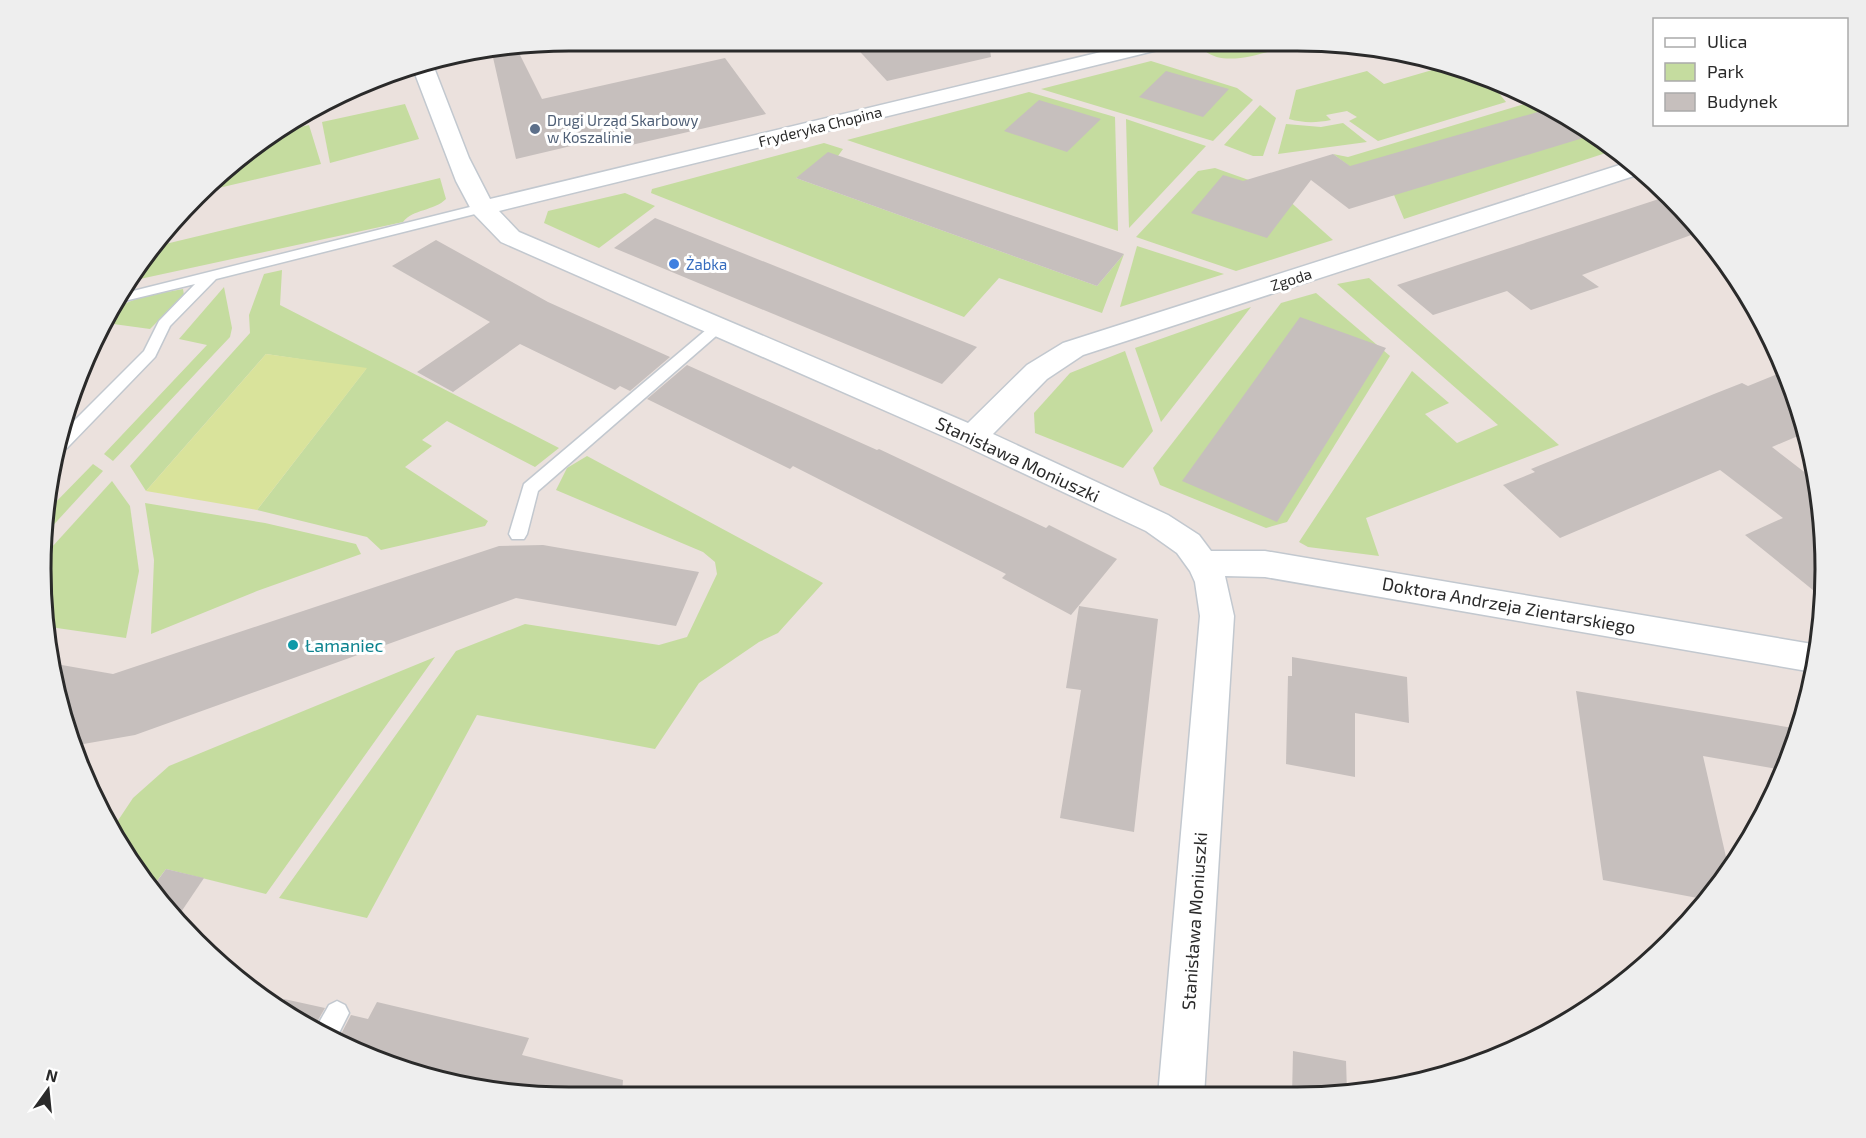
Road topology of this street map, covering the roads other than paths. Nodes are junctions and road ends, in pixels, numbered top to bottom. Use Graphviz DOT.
graph roads {
  1 [pos="1130,51"];
  2 [pos="425,72"];
  3 [pos="1627,170"];
  4 [pos="482,208"];
  5 [pos="210,277"];
  6 [pos="128,297"];
  7 [pos="718,327"];
  8 [pos="69,436"];
  9 [pos="972,437"];
  10 [pos="518,534"];
  11 [pos="1202,563"];
  12 [pos="1807,657"];
  13 [pos="1182,1087"];
  1 -- 4 [label="street, Fryderyka Chopina"];
  2 -- 4 [label="street, Stanisława Moniuszki"];
  3 -- 9 [label="street, Zgoda"];
  4 -- 5 [label="lane"];
  4 -- 7 [label="street, Stanisława Moniuszki"];
  5 -- 6 [label="lane"];
  5 -- 8 [label="lane"];
  7 -- 9 [label="street, Stanisława Moniuszki"];
  7 -- 10 [label="lane"];
  9 -- 11 [label="street, Stanisława Moniuszki"];
  11 -- 12 [label="street, Doktora Andrzeja Zientarskiego"];
  11 -- 13 [label="street, Stanisława Moniuszki"];
}
